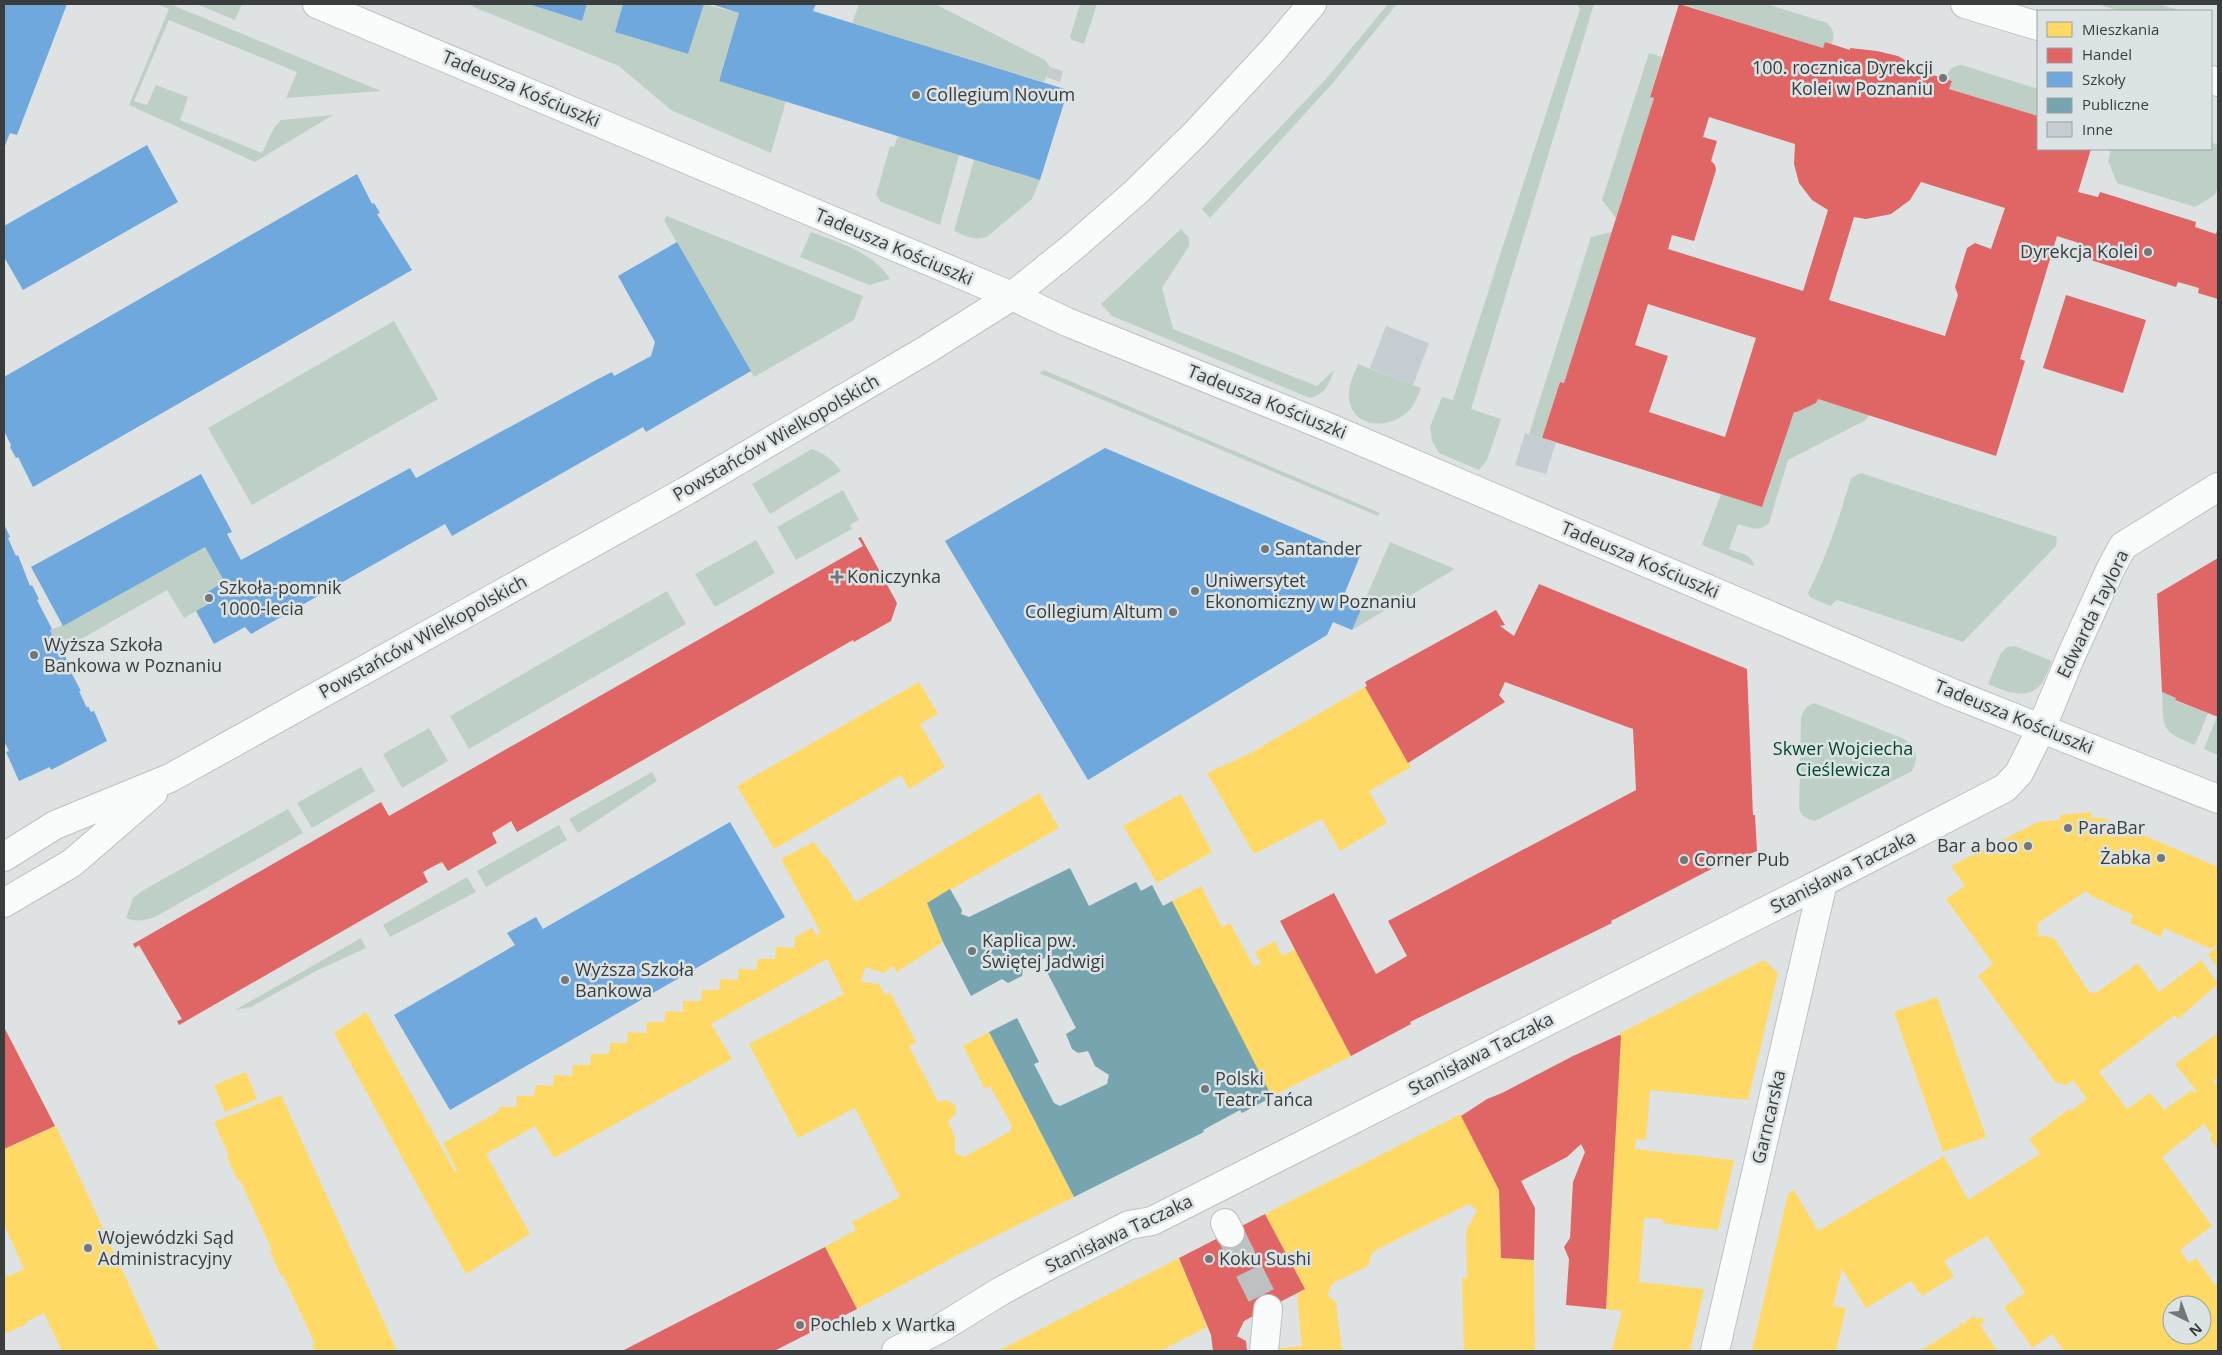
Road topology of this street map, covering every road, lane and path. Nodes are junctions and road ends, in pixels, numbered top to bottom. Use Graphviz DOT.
graph roads {
  1 [pos="317,4"];
  2 [pos="1312,4"];
  3 [pos="1965,4"];
  4 [pos="2037,26"];
  5 [pos="1012,296"];
  6 [pos="2218,487"];
  7 [pos="2041,729"];
  8 [pos="170,778"];
  9 [pos="2218,799"];
  10 [pos="4,857"];
  11 [pos="1823,882"];
  12 [pos="10,899"];
  13 [pos="1268,1309"];
  14 [pos="896,1351"];
  15 [pos="1264,1351"];
  16 [pos="1715,1351"];
  1 -- 5 [label="street, Tadeusza Kościuszki"];
  2 -- 5 [label="street, Powstańców Wielkopolskich"];
  3 -- 4 [label="street"];
  5 -- 7 [label="street, Tadeusza Kościuszki"];
  5 -- 8 [label="street, Powstańców Wielkopolskich"];
  6 -- 7 [label="street, Edwarda Taylora"];
  7 -- 9 [label="street, Tadeusza Kościuszki"];
  7 -- 11 [label="street, Stanisława Taczaka"];
  8 -- 10 [label="street, Powstańców Wielkopolskich"];
  8 -- 12 [label="street, Powstańców Wielkopolskich"];
  11 -- 14 [label="street, Stanisława Taczaka"];
  11 -- 16 [label="street, Garncarska"];
  13 -- 15 [label="street"];
}
